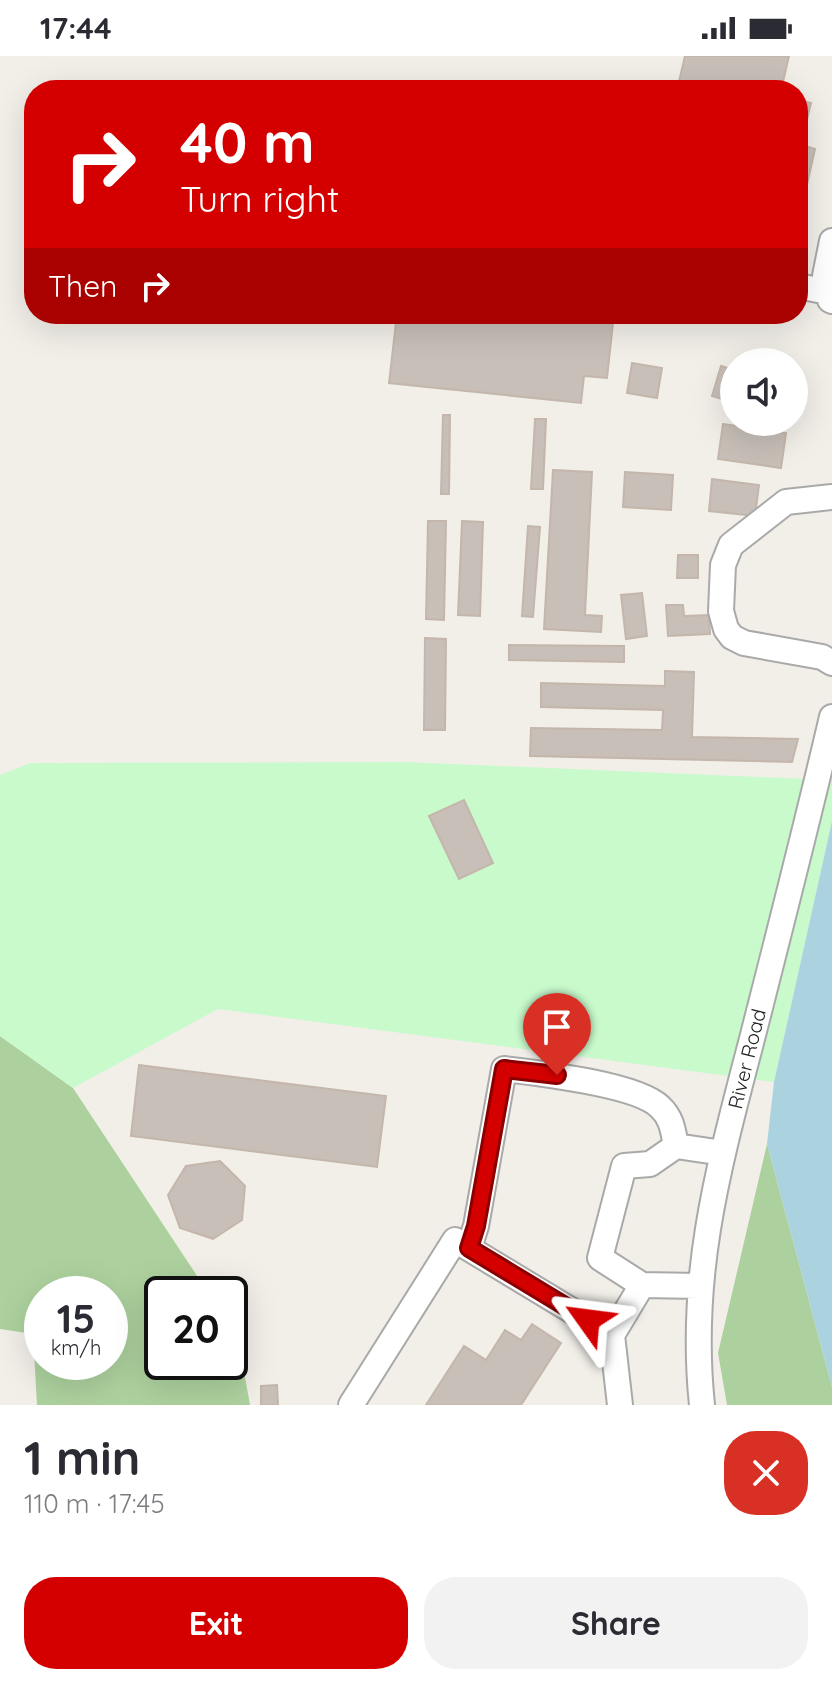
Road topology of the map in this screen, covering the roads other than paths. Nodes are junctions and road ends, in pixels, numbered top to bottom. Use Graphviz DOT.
graph roads {
  1 [pos="832,241"];
  2 [pos="808,289"];
  3 [pos="830,296"];
  4 [pos="832,497"];
  5 [pos="832,663"];
  6 [pos="832,717"];
  7 [pos="676,1146"];
  8 [pos="723,1153"];
  9 [pos="469,1248"];
  10 [pos="642,1285"];
  11 [pos="700,1286"];
  12 [pos="612,1335"];
  13 [pos="351,1405"];
  14 [pos="620,1405"];
  15 [pos="702,1405"];
  1 -- 3 [label="street"];
  2 -- 3 [label="street"];
  4 -- 5 [label="street"];
  6 -- 8 [label="street, River Road"];
  7 -- 8 [label="street"];
  7 -- 9 [label="street"];
  7 -- 10 [label="street"];
  8 -- 11 [label="street, River Road"];
  9 -- 12 [label="street"];
  9 -- 13 [label="street"];
  10 -- 11 [label="street"];
  10 -- 12 [label="street"];
  11 -- 15 [label="street, River Road"];
  12 -- 14 [label="street"];
}
